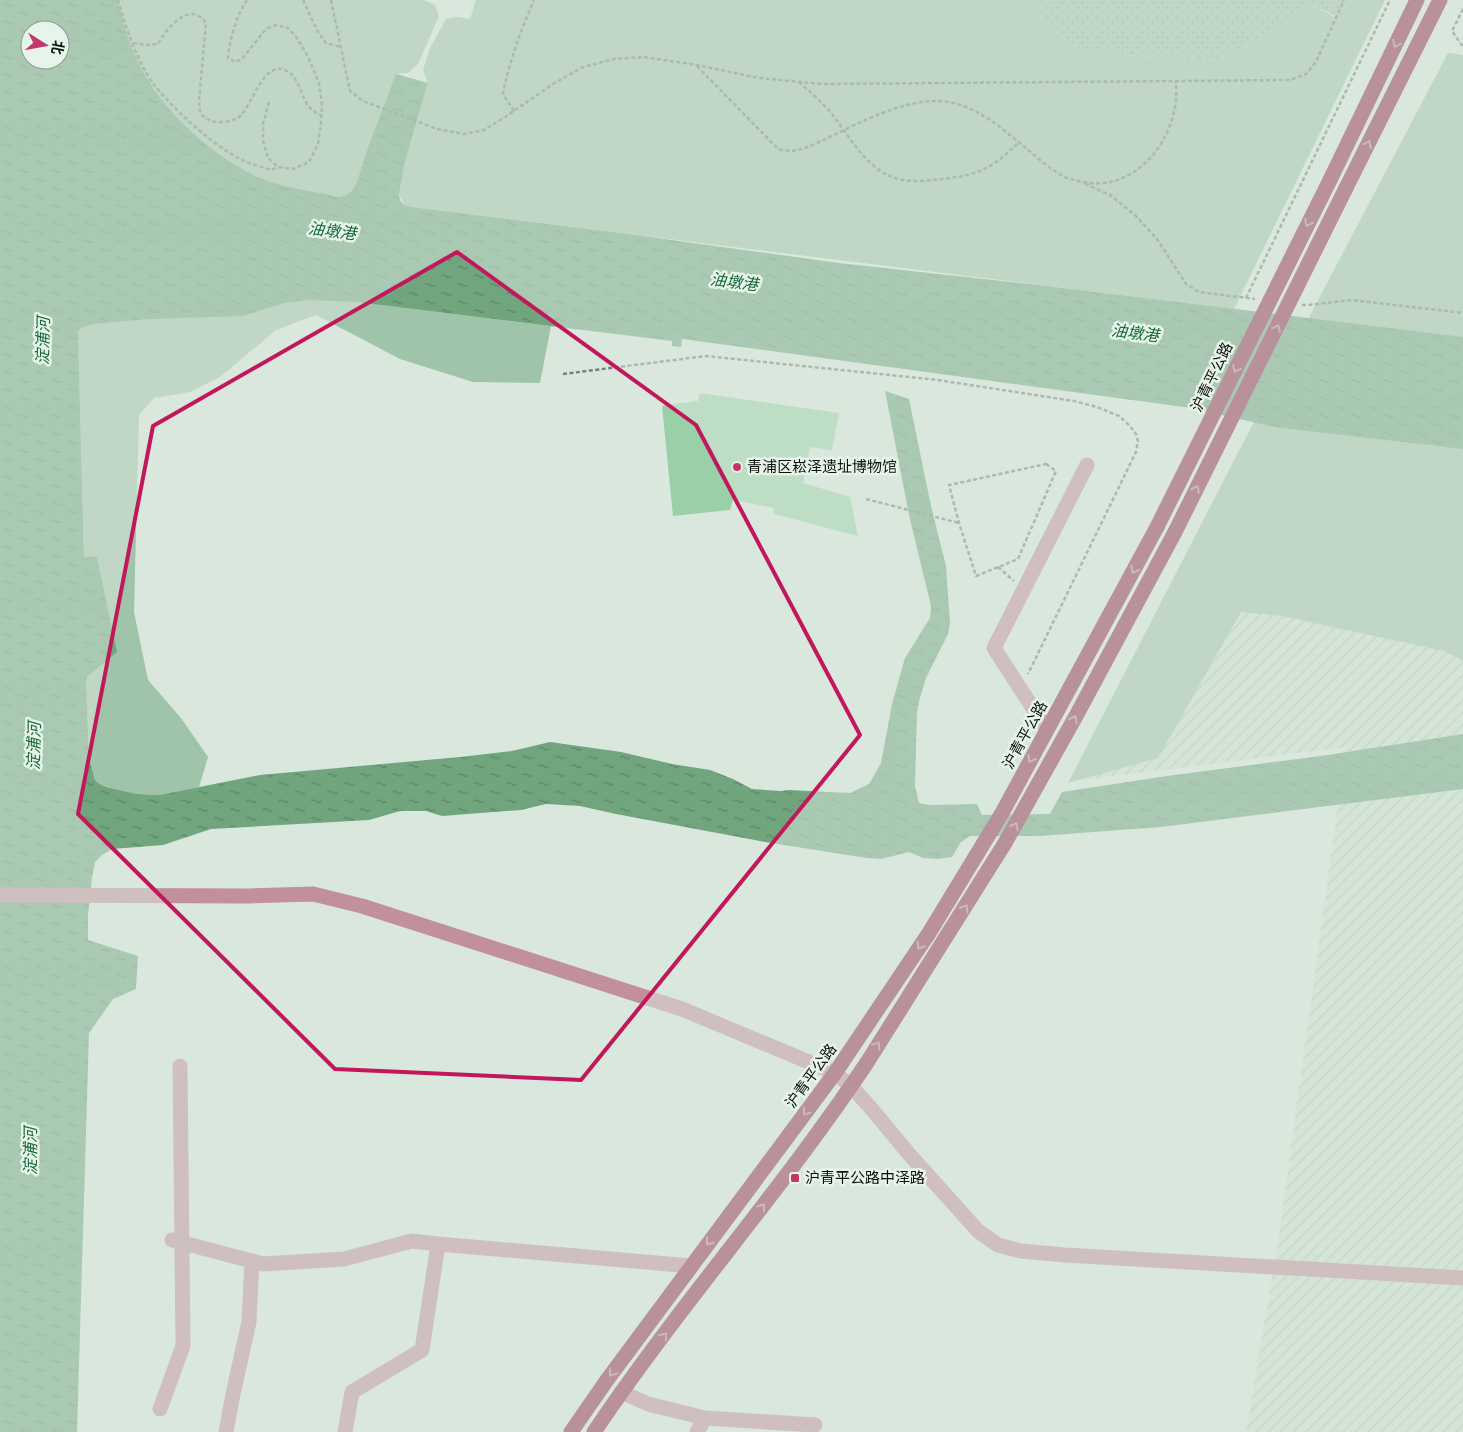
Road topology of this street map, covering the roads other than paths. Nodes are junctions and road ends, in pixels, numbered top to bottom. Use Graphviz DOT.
graph roads {
  1 [pos="1417,0"];
  2 [pos="1440,0"];
  3 [pos="1087,465"];
  4 [pos="1047,730"];
  5 [pos="0,895"];
  6 [pos="180,1066"];
  7 [pos="836,1073"];
  8 [pos="851,1086"];
  9 [pos="176,1241"];
  10 [pos="438,1244"];
  11 [pos="252,1261"];
  12 [pos="691,1266"];
  13 [pos="1463,1278"];
  14 [pos="621,1392"];
  15 [pos="160,1409"];
  16 [pos="705,1418"];
  17 [pos="815,1425"];
  18 [pos="226,1432"];
  19 [pos="345,1432"];
  20 [pos="571,1432"];
  21 [pos="594,1432"];
  22 [pos="697,1432"];
  1 -- 4 [label="highway, 沪青平公路, one-way, bridge"];
  8 -- 2 [label="highway, one-way, bridge"];
  3 -- 4 [label="street"];
  4 -- 7 [label="highway, 沪青平公路, one-way"];
  5 -- 7 [label="street"];
  6 -- 9 [label="street"];
  7 -- 8 [label="street"];
  7 -- 12 [label="highway, 沪青平公路, one-way"];
  8 -- 13 [label="street"];
  14 -- 8 [label="highway, one-way"];
  9 -- 11 [label="street"];
  9 -- 15 [label="street"];
  10 -- 11 [label="street"];
  10 -- 12 [label="street"];
  10 -- 19 [label="street"];
  11 -- 18 [label="street"];
  12 -- 20 [label="highway, 沪青平公路, one-way"];
  14 -- 16 [label="street"];
  14 -- 21 [label="highway"];
  16 -- 17 [label="street"];
  16 -- 22 [label="street"];
}
